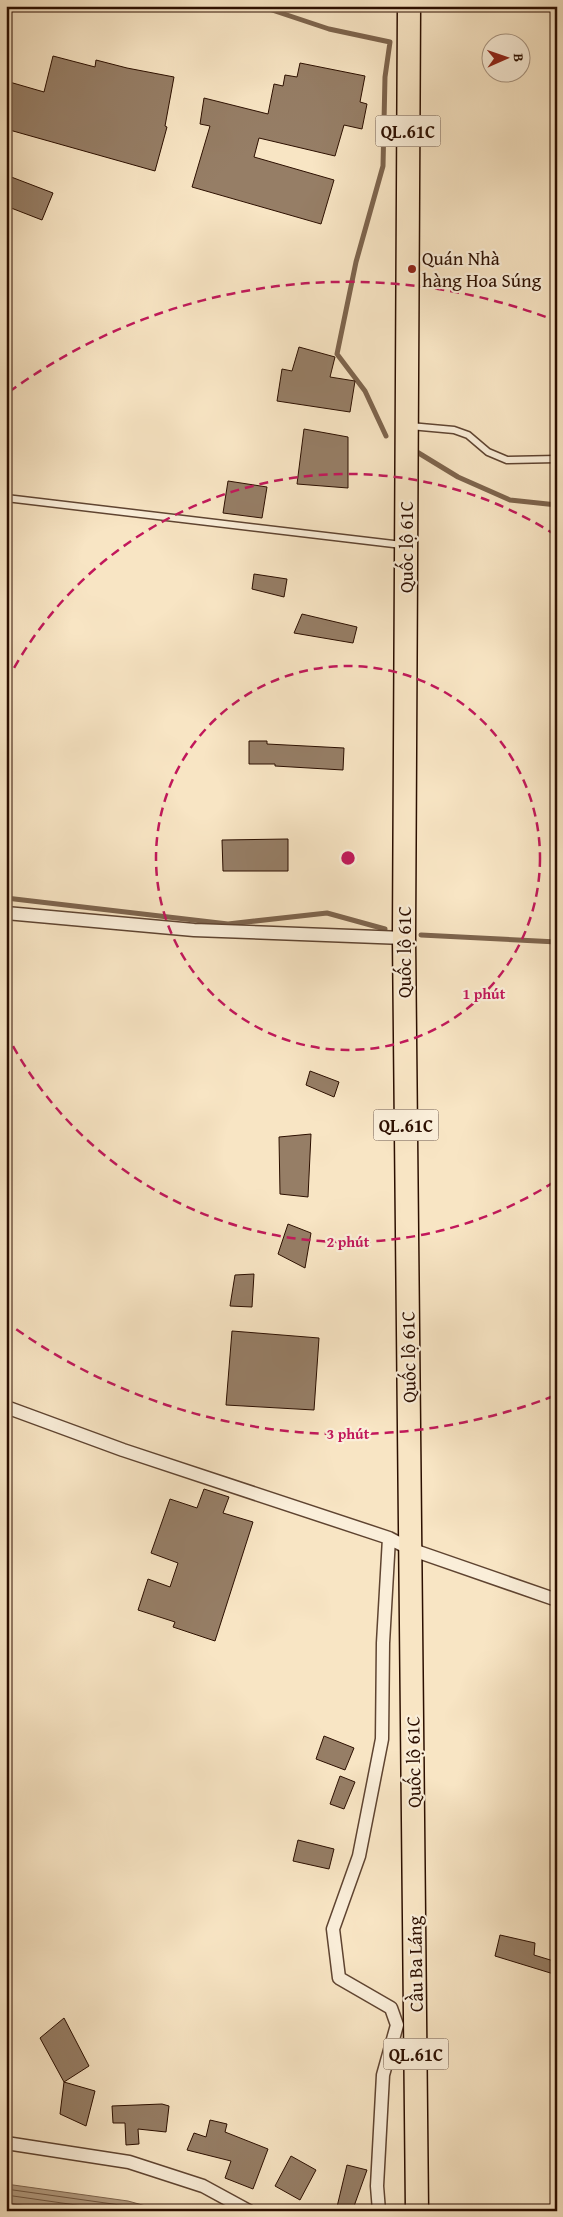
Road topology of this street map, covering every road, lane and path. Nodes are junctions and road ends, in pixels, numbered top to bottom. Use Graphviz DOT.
graph roads {
  1 [pos="409,6"];
  2 [pos="407,426"];
  3 [pos="557,459"];
  4 [pos="6,498"];
  5 [pos="406,546"];
  6 [pos="6,913"];
  7 [pos="404,938"];
  8 [pos="6,1407"];
  9 [pos="389,1538"];
  10 [pos="410,1550"];
  11 [pos="557,1600"];
  12 [pos="414,1898"];
  13 [pos="6,2143"];
  14 [pos="249,2211"];
  15 [pos="379,2211"];
  16 [pos="417,2211"];
  1 -- 2 [label="highway, Quốc lộ 61C / QL.61C"];
  2 -- 3 [label="lane"];
  2 -- 5 [label="highway, Quốc lộ 61C / QL.61C"];
  4 -- 5 [label="lane"];
  5 -- 7 [label="highway, Quốc lộ 61C / QL.61C"];
  6 -- 7 [label="street"];
  7 -- 10 [label="highway, Quốc lộ 61C / QL.61C"];
  8 -- 9 [label="street"];
  9 -- 10 [label="street"];
  9 -- 15 [label="street"];
  10 -- 11 [label="street"];
  10 -- 12 [label="highway, Quốc lộ 61C / QL.61C"];
  12 -- 16 [label="highway, Cầu Ba Láng / QL.61C"];
  13 -- 14 [label="street"];
}
